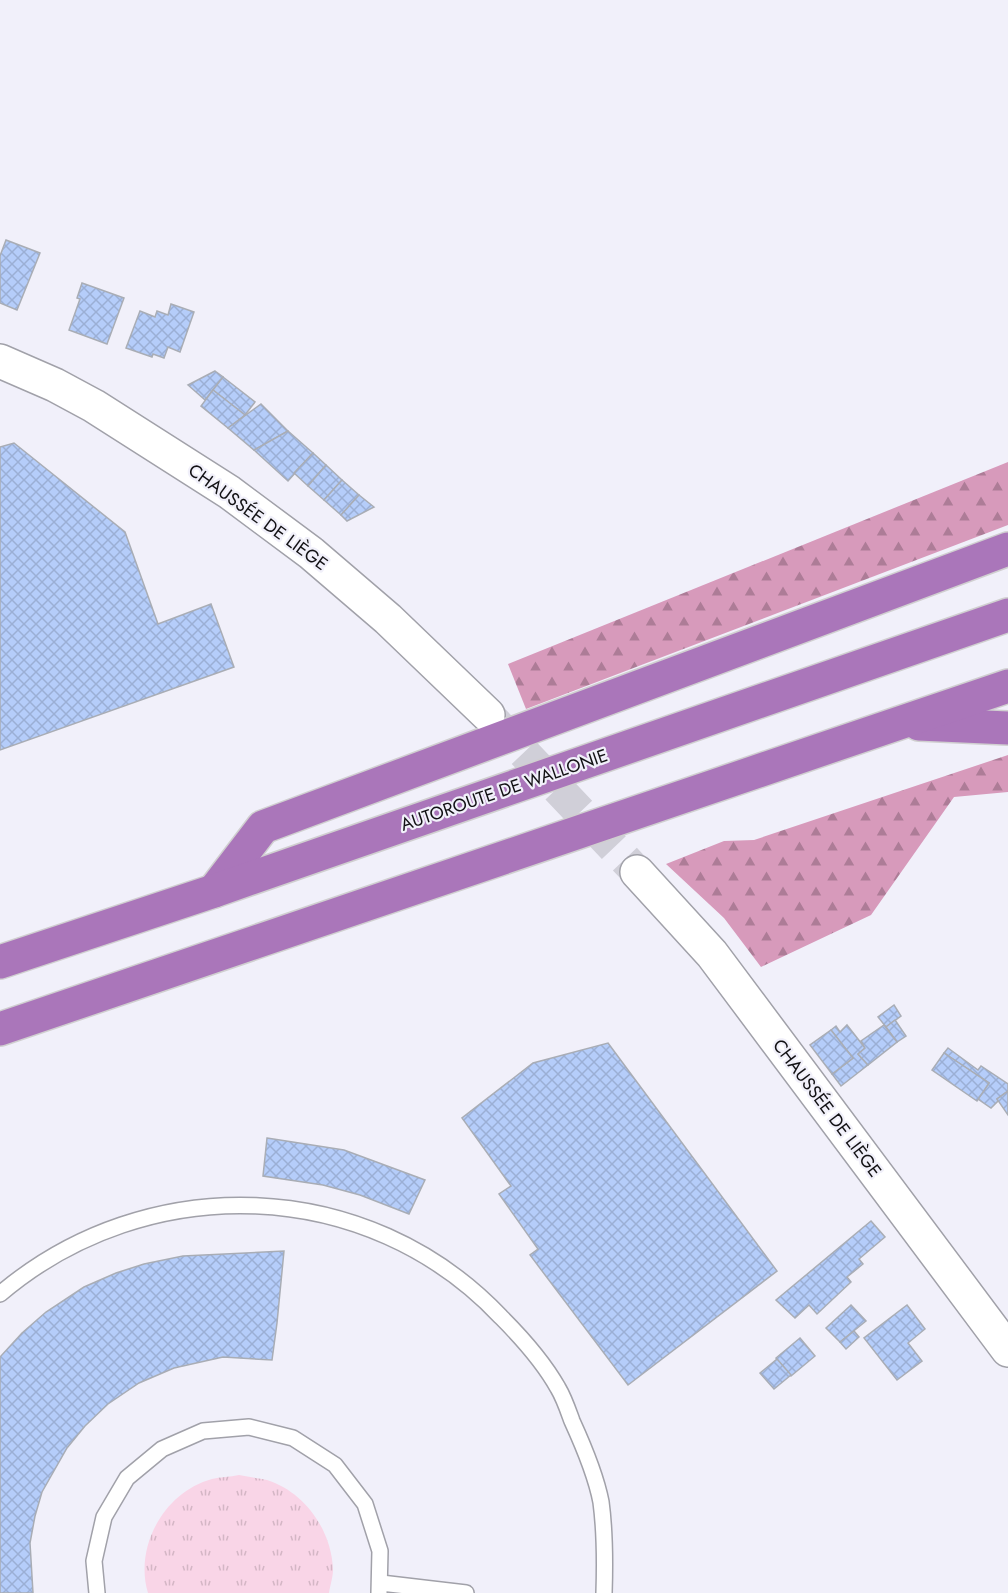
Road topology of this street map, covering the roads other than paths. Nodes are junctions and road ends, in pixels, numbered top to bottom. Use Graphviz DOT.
graph roads {
  1 [pos="0,361"];
  2 [pos="1008,549"];
  3 [pos="1008,615"];
  4 [pos="1008,686"];
  5 [pos="488,715"];
  6 [pos="899,723"];
  7 [pos="1008,728"];
  8 [pos="637,872"];
  9 [pos="214,891"];
  10 [pos="0,962"];
  11 [pos="0,1029"];
  12 [pos="0,1294"];
  13 [pos="1008,1350"];
  14 [pos="380,1588"];
  15 [pos="97,1593"];
  16 [pos="466,1593"];
  17 [pos="604,1593"];
  1 -- 5 [label="main road, CHAUSSÉE DE LIÈGE"];
  2 -- 9 [label="highway"];
  3 -- 9 [label="highway, AUTOROUTE DE WALLONIE"];
  4 -- 6 [label="highway"];
  6 -- 7 [label="highway"];
  6 -- 11 [label="highway"];
  8 -- 13 [label="main road, CHAUSSÉE DE LIÈGE"];
  9 -- 10 [label="highway, AUTOROUTE DE WALLONIE"];
  12 -- 17 [label="lane"];
  14 -- 15 [label="lane"];
  14 -- 16 [label="lane"];
}
